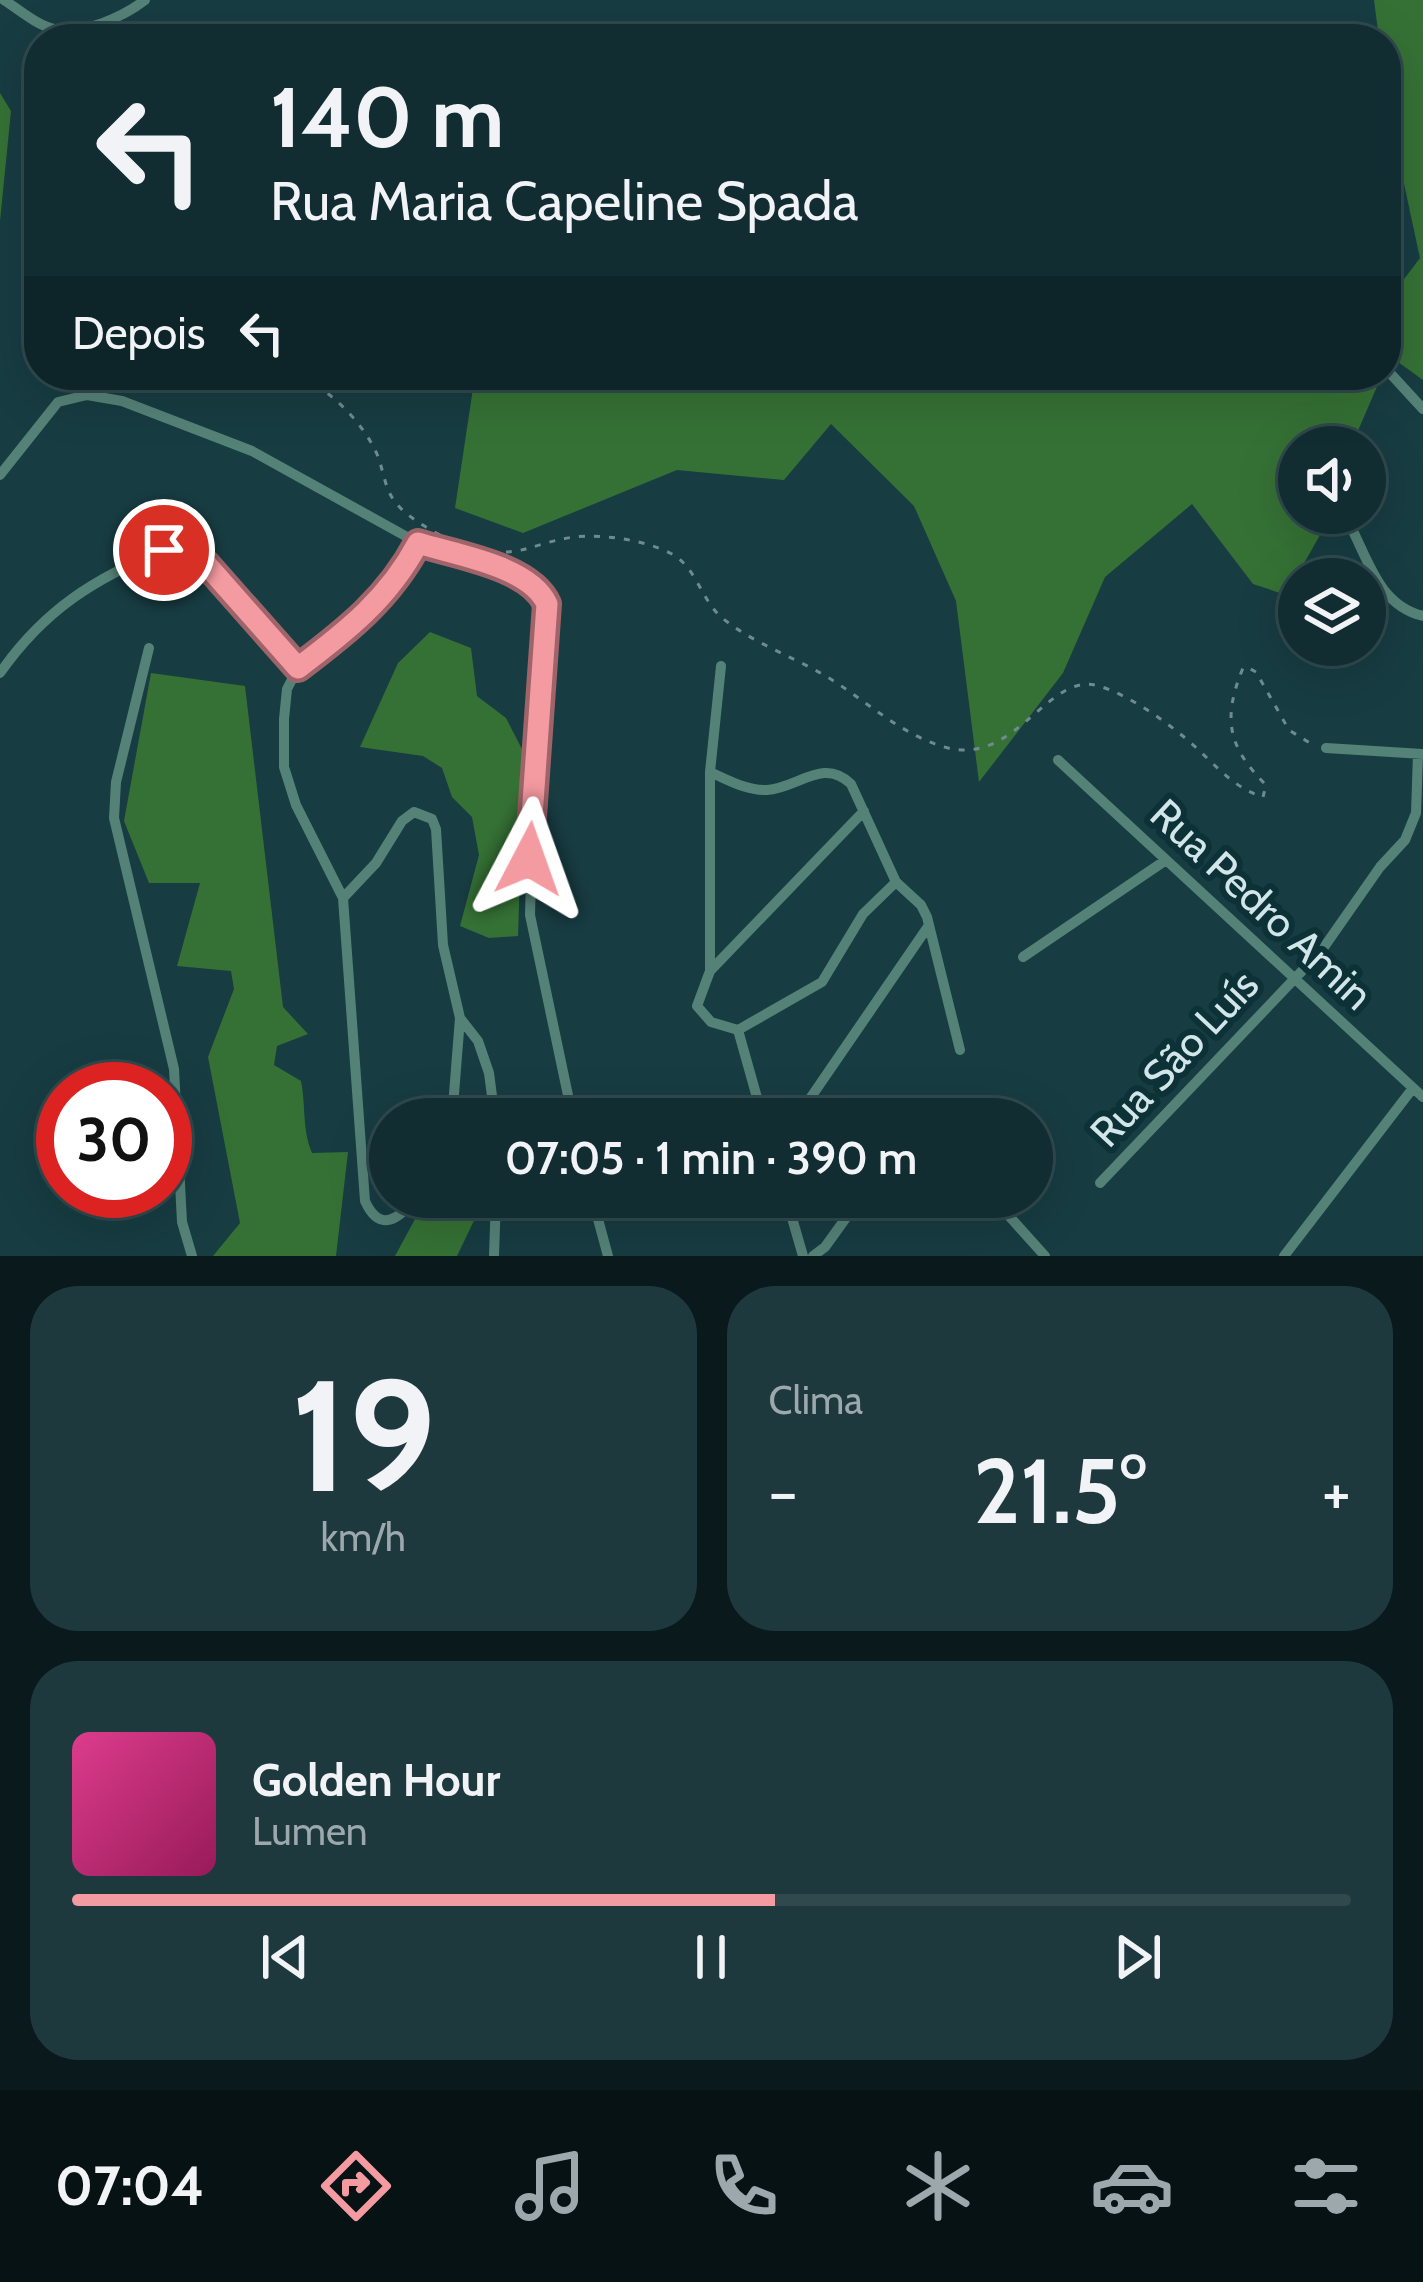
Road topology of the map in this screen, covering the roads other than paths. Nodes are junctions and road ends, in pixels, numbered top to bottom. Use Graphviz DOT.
graph roads {
  1 [pos="4,0"];
  2 [pos="145,0"];
  3 [pos="45,24"];
  4 [pos="90,24"];
  5 [pos="1401,385"];
  6 [pos="1423,410"];
  7 [pos="0,475"];
  8 [pos="1354,534"];
  9 [pos="418,543"];
  10 [pos="1423,616"];
  11 [pos="149,648"];
  12 [pos="721,666"];
  13 [pos="298,668"];
  14 [pos="0,674"];
  15 [pos="1326,748"];
  16 [pos="1420,754"];
  17 [pos="1058,760"];
  18 [pos="710,772"];
  19 [pos="864,811"];
  20 [pos="1166,860"];
  21 [pos="896,882"];
  22 [pos="343,898"];
  23 [pos="927,928"];
  24 [pos="1022,957"];
  25 [pos="710,971"];
  26 [pos="1295,977"];
  27 [pos="460,1018"];
  28 [pos="738,1030"];
  29 [pos="960,1050"];
  30 [pos="1418,1092"];
  31 [pos="455,1098"];
  32 [pos="492,1098"];
  33 [pos="568,1098"];
  34 [pos="757,1098"];
  35 [pos="810,1098"];
  36 [pos="1100,1183"];
  37 [pos="369,1210"];
  38 [pos="495,1218"];
  39 [pos="598,1218"];
  40 [pos="792,1218"];
  41 [pos="846,1218"];
  42 [pos="1011,1218"];
  43 [pos="192,1256"];
  44 [pos="494,1256"];
  45 [pos="608,1256"];
  46 [pos="803,1256"];
  47 [pos="813,1256"];
  48 [pos="1045,1256"];
  49 [pos="1284,1256"];
  1 -- 3 [label="street"];
  2 -- 4 [label="street"];
  5 -- 6 [label="street"];
  7 -- 9 [label="street"];
  8 -- 10 [label="street"];
  9 -- 13 [label="street"];
  9 -- 33 [label="street"];
  11 -- 43 [label="street"];
  12 -- 18 [label="street"];
  13 -- 14 [label="street"];
  13 -- 22 [label="street"];
  15 -- 16 [label="street"];
  16 -- 26 [label="street, Rua São Luís"];
  17 -- 20 [label="street, Rua Pedro Amin"];
  18 -- 19 [label="street"];
  18 -- 25 [label="street"];
  19 -- 21 [label="street"];
  19 -- 25 [label="street"];
  20 -- 24 [label="street"];
  20 -- 26 [label="street, Rua Pedro Amin"];
  21 -- 23 [label="street"];
  21 -- 28 [label="street"];
  22 -- 27 [label="street"];
  22 -- 37 [label="street"];
  23 -- 29 [label="street"];
  23 -- 35 [label="street"];
  25 -- 28 [label="street"];
  26 -- 30 [label="street, Rua Pedro Amin"];
  26 -- 36 [label="street, Rua São Luís"];
  27 -- 31 [label="street"];
  27 -- 32 [label="street"];
  28 -- 34 [label="street"];
  30 -- 49 [label="street"];
  38 -- 44 [label="street"];
  39 -- 45 [label="street"];
  40 -- 46 [label="street"];
  41 -- 47 [label="street"];
  42 -- 48 [label="street"];
}
